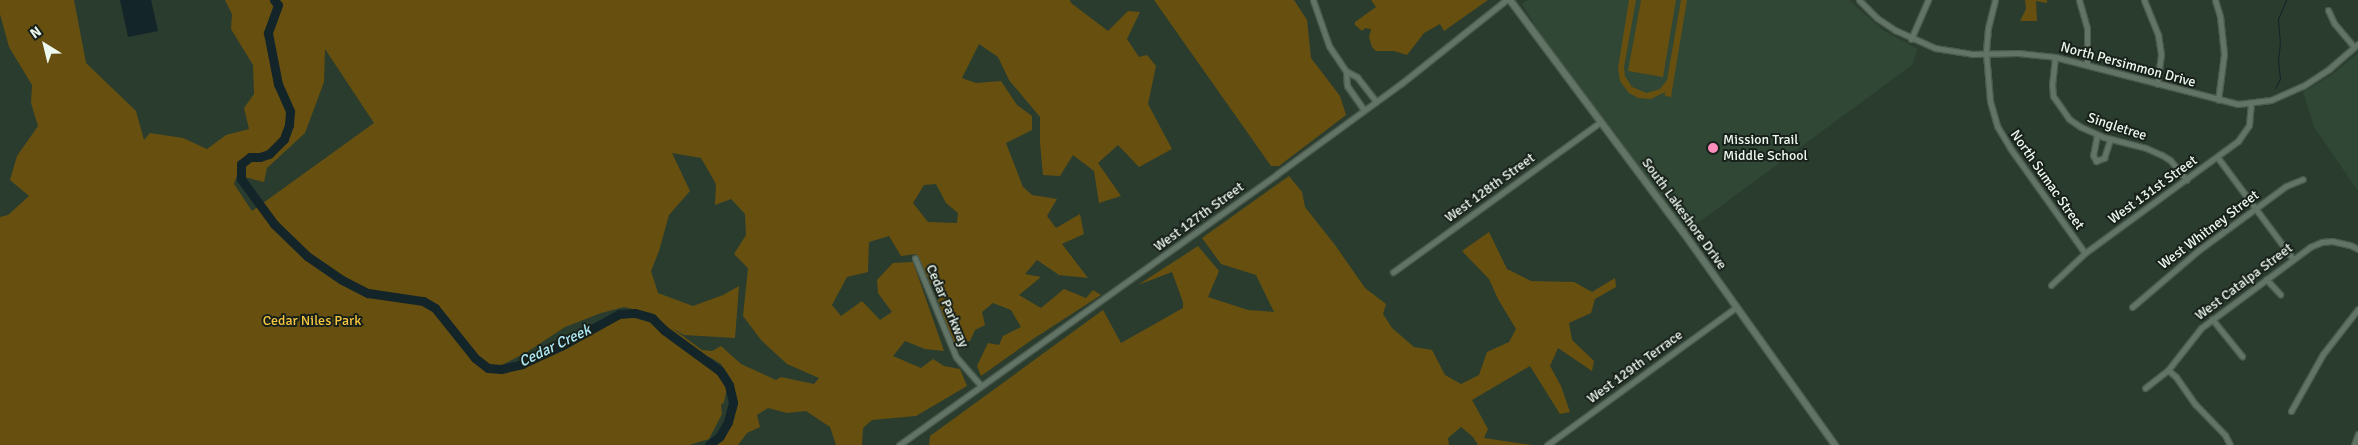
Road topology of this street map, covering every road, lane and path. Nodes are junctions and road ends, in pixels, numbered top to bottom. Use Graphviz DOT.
graph roads {
  1 [pos="1313,0"];
  2 [pos="1506,0"];
  3 [pos="1510,0"];
  4 [pos="1859,0"];
  5 [pos="1928,0"];
  6 [pos="1995,0"];
  7 [pos="2079,0"];
  8 [pos="2144,0"];
  9 [pos="2215,0"];
  10 [pos="2328,10"];
  11 [pos="1911,39"];
  12 [pos="2356,46"];
  13 [pos="1986,53"];
  14 [pos="2055,57"];
  15 [pos="2087,64"];
  16 [pos="1346,71"];
  17 [pos="2157,84"];
  18 [pos="2218,100"];
  19 [pos="1376,101"];
  20 [pos="2250,104"];
  21 [pos="1364,110"];
  22 [pos="1600,122"];
  23 [pos="2097,134"];
  24 [pos="2110,139"];
  25 [pos="2218,158"];
  26 [pos="2187,180"];
  27 [pos="2303,180"];
  28 [pos="2257,208"];
  29 [pos="2358,250"];
  30 [pos="2085,253"];
  31 [pos="915,258"];
  32 [pos="2293,259"];
  33 [pos="1393,272"];
  34 [pos="2266,279"];
  35 [pos="2051,285"];
  36 [pos="2280,294"];
  37 [pos="1736,307"];
  38 [pos="2132,307"];
  39 [pos="2358,309"];
  40 [pos="2212,319"];
  41 [pos="2242,356"];
  42 [pos="2168,370"];
  43 [pos="980,386"];
  44 [pos="2145,388"];
  45 [pos="2291,410"];
  46 [pos="2358,434"];
  47 [pos="899,445"];
  48 [pos="1547,445"];
  49 [pos="1835,445"];
  50 [pos="2230,445"];
  51 [pos="2354,445"];
  1 -- 16 [label="street"];
  2 -- 19 [label="street, West 127th Street"];
  3 -- 22 [label="street, South Lakeshore Drive"];
  4 -- 11 [label="street, North Persimmon Drive"];
  5 -- 11 [label="street"];
  6 -- 13 [label="street, North Sumac Street"];
  7 -- 15 [label="street"];
  8 -- 17 [label="street"];
  9 -- 18 [label="street"];
  10 -- 12 [label="street"];
  11 -- 13 [label="street, North Persimmon Drive"];
  12 -- 20 [label="street, North Persimmon Drive"];
  13 -- 14 [label="street, North Persimmon Drive"];
  13 -- 30 [label="street, North Sumac Street"];
  14 -- 15 [label="street, North Persimmon Drive"];
  14 -- 23 [label="street, Singletree"];
  15 -- 17 [label="street, North Persimmon Drive"];
  16 -- 19 [label="street"];
  16 -- 21 [label="street"];
  17 -- 18 [label="street, North Persimmon Drive"];
  18 -- 20 [label="street, North Persimmon Drive"];
  19 -- 21 [label="street, West 127th Street"];
  20 -- 25 [label="street, West 131st Street"];
  21 -- 43 [label="street, West 127th Street"];
  22 -- 33 [label="street, West 128th Street"];
  22 -- 37 [label="street, South Lakeshore Drive"];
  23 -- 24 [label="street, Singletree"];
  23 -- 24 [label="street"];
  24 -- 26 [label="street, Singletree"];
  25 -- 26 [label="street, West 131st Street"];
  25 -- 28 [label="street"];
  26 -- 30 [label="street, West 131st Street"];
  27 -- 28 [label="street, West Whitney Street"];
  28 -- 32 [label="street"];
  28 -- 38 [label="street, West Whitney Street"];
  29 -- 32 [label="street, West Catalpa Street"];
  30 -- 35 [label="street, West 131st Street"];
  31 -- 43 [label="street, Cedar Parkway"];
  32 -- 34 [label="street, West Catalpa Street"];
  34 -- 36 [label="street"];
  34 -- 40 [label="street, West Catalpa Street"];
  37 -- 48 [label="street, West 129th Terrace"];
  37 -- 49 [label="street, South Lakeshore Drive"];
  39 -- 45 [label="street"];
  40 -- 41 [label="street"];
  40 -- 42 [label="street, West Catalpa Street"];
  42 -- 44 [label="street, West Catalpa Street"];
  42 -- 50 [label="street"];
  43 -- 47 [label="street, West 127th Street"];
  46 -- 51 [label="street"];
}
